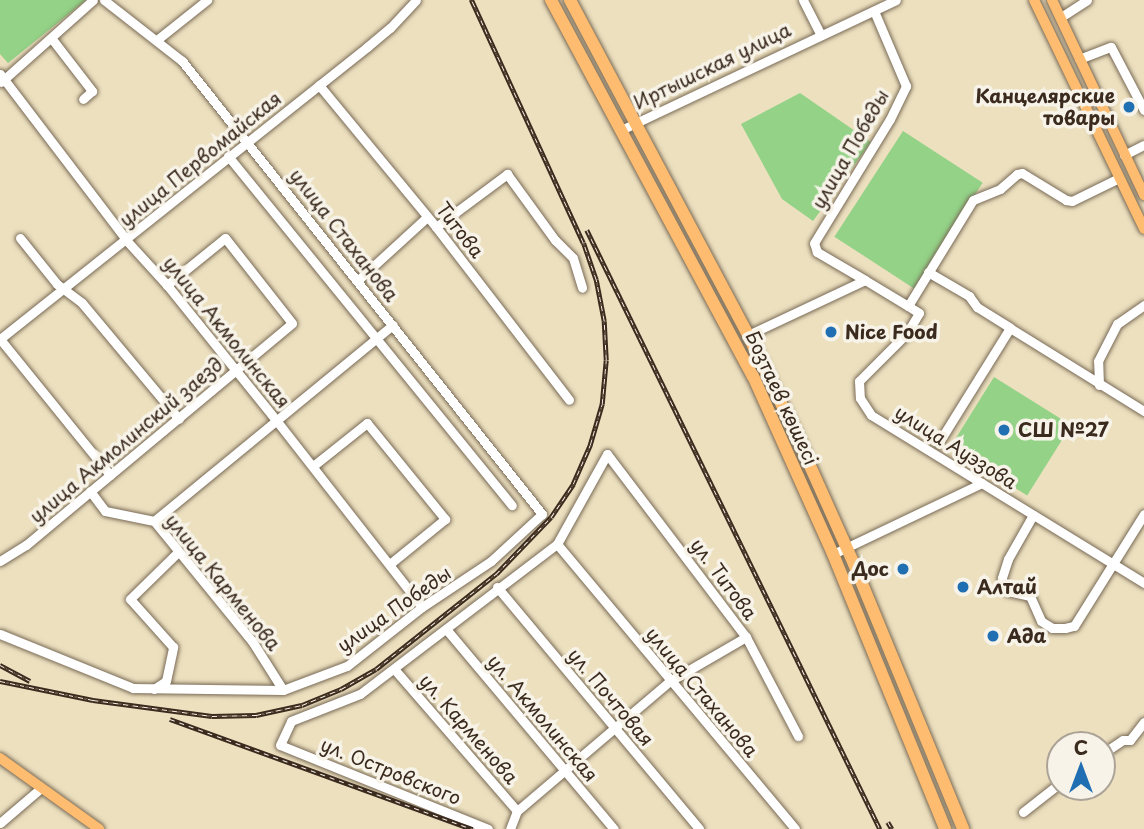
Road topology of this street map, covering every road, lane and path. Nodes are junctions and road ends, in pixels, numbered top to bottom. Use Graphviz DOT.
graph roads {
  1 [pos="93,0"];
  2 [pos="104,0"];
  3 [pos="207,0"];
  4 [pos="415,0"];
  5 [pos="551,0"];
  6 [pos="570,0"];
  7 [pos="803,0"];
  8 [pos="896,0"];
  9 [pos="1034,0"];
  10 [pos="1052,0"];
  11 [pos="1087,0"];
  12 [pos="874,11"];
  13 [pos="1061,18"];
  14 [pos="820,34"];
  15 [pos="52,39"];
  16 [pos="158,39"];
  17 [pos="1079,59"];
  18 [pos="1,79"];
  19 [pos="320,85"];
  20 [pos="83,99"];
  21 [pos="1144,110"];
  22 [pos="635,123"];
  23 [pos="621,130"];
  24 [pos="248,142"];
  25 [pos="1144,145"];
  26 [pos="1124,155"];
  27 [pos="228,156"];
  28 [pos="1119,178"];
  29 [pos="1144,195"];
  30 [pos="427,217"];
  31 [pos="436,227"];
  32 [pos="1144,229"];
  33 [pos="20,238"];
  34 [pos="127,241"];
  35 [pos="928,272"];
  36 [pos="865,280"];
  37 [pos="358,281"];
  38 [pos="167,285"];
  39 [pos="66,288"];
  40 [pos="582,288"];
  41 [pos="1144,305"];
  42 [pos="908,306"];
  43 [pos="393,325"];
  44 [pos="1010,328"];
  45 [pos="748,335"];
  46 [pos="375,338"];
  47 [pos="0,339"];
  48 [pos="236,372"];
  49 [pos="1098,385"];
  50 [pos="569,400"];
  51 [pos="1144,411"];
  52 [pos="178,419"];
  53 [pos="276,420"];
  54 [pos="939,442"];
  55 [pos="313,466"];
  56 [pos="110,475"];
  57 [pos="982,483"];
  58 [pos="90,491"];
  59 [pos="512,505"];
  60 [pos="540,510"];
  61 [pos="1144,514"];
  62 [pos="1033,515"];
  63 [pos="154,521"];
  64 [pos="557,544"];
  65 [pos="847,548"];
  66 [pos="178,552"];
  67 [pos="833,554"];
  68 [pos="0,561"];
  69 [pos="391,564"];
  70 [pos="1113,564"];
  71 [pos="1144,583"];
  72 [pos="497,587"];
  73 [pos="422,607"];
  74 [pos="446,629"];
  75 [pos="0,634"];
  76 [pos="746,636"];
  77 [pos="395,670"];
  78 [pos="670,681"];
  79 [pos="152,690"];
  80 [pos="283,690"];
  81 [pos="1144,722"];
  82 [pos="614,729"];
  83 [pos="799,736"];
  84 [pos="1116,744"];
  85 [pos="0,758"];
  86 [pos="562,769"];
  87 [pos="41,788"];
  88 [pos="1046,794"];
  89 [pos="517,811"];
  90 [pos="1023,813"];
  91 [pos="0,823"];
  92 [pos="512,828"];
  93 [pos="98,829"];
  94 [pos="488,829"];
  95 [pos="614,829"];
  96 [pos="699,829"];
  97 [pos="796,829"];
  98 [pos="945,829"];
  99 [pos="963,829"];
  1 -- 15 [label="street"];
  2 -- 16 [label="street, улица Стаханова"];
  3 -- 16 [label="street"];
  4 -- 19 [label="street, улица Первомайская"];
  5 -- 23 [label="highway, Бозтаев көшесі"];
  6 -- 22 [label="highway, Бозтаев көшесі"];
  7 -- 14 [label="street"];
  8 -- 12 [label="street, Иртышская улица"];
  9 -- 28 [label="main road"];
  10 -- 13 [label="main road"];
  11 -- 13 [label="street"];
  12 -- 14 [label="street, Иртышская улица"];
  12 -- 36 [label="street, улица Победы"];
  13 -- 17 [label="main road"];
  14 -- 22 [label="street, Иртышская улица"];
  15 -- 18 [label="street"];
  15 -- 20 [label="street"];
  16 -- 24 [label="street, улица Стаханова"];
  17 -- 21 [label="street"];
  17 -- 26 [label="main road"];
  18 -- 34 [label="street, улица Акмолинская"];
  19 -- 24 [label="street, улица Первомайская"];
  19 -- 30 [label="street, Титова"];
  22 -- 23 [label="street, Иртышская улица"];
  22 -- 45 [label="highway, Бозтаев көшесі"];
  23 -- 67 [label="highway, Бозтаев көшесі"];
  24 -- 27 [label="street, улица Первомайская"];
  24 -- 37 [label="street, улица Стаханова"];
  25 -- 26 [label="street"];
  26 -- 29 [label="main road"];
  27 -- 34 [label="street, улица Первомайская"];
  27 -- 46 [label="street"];
  28 -- 32 [label="main road"];
  28 -- 35 [label="street"];
  30 -- 31 [label="street, Титова"];
  30 -- 37 [label="street"];
  31 -- 40 [label="street"];
  31 -- 50 [label="street, Титова"];
  33 -- 39 [label="street"];
  34 -- 38 [label="street, улица Акмолинская"];
  34 -- 39 [label="street, улица Первомайская"];
  35 -- 42 [label="street"];
  35 -- 44 [label="street"];
  36 -- 42 [label="street"];
  36 -- 45 [label="street"];
  37 -- 43 [label="street, улица Стаханова"];
  38 -- 48 [label="street, улица Акмолинская"];
  38 -- 48 [label="street, улица Акмолинский заезд"];
  39 -- 47 [label="street, улица Первомайская"];
  39 -- 52 [label="street"];
  41 -- 49 [label="street"];
  42 -- 57 [label="street, улица Ауэзова"];
  43 -- 46 [label="street"];
  43 -- 60 [label="street, улица Стаханова"];
  44 -- 49 [label="street"];
  44 -- 54 [label="street"];
  45 -- 65 [label="highway, Бозтаев көшесі"];
  46 -- 53 [label="street"];
  46 -- 59 [label="street"];
  47 -- 56 [label="street"];
  48 -- 52 [label="street, улица Акмолинский заезд"];
  48 -- 53 [label="street, улица Акмолинская"];
  49 -- 51 [label="street"];
  52 -- 56 [label="street, улица Акмолинский заезд"];
  53 -- 55 [label="street, улица Акмолинская"];
  53 -- 63 [label="street"];
  55 -- 69 [label="street, улица Акмолинская"];
  55 -- 69 [label="street"];
  56 -- 58 [label="street, улица Акмолинский заезд"];
  57 -- 62 [label="street, улица Ауэзова"];
  57 -- 65 [label="street"];
  58 -- 63 [label="street, улица Карменова"];
  58 -- 68 [label="street, улица Акмолинский заезд"];
  60 -- 73 [label="street, улица Победы"];
  61 -- 70 [label="street"];
  62 -- 70 [label="street, улица Ауэзова"];
  62 -- 70 [label="street"];
  63 -- 66 [label="street, улица Карменова"];
  64 -- 72 [label="street"];
  64 -- 76 [label="street, ул. Титова"];
  64 -- 78 [label="street, улица Стаханова"];
  65 -- 67 [label="street"];
  65 -- 99 [label="highway, Бозтаев көшесі"];
  66 -- 79 [label="street"];
  66 -- 80 [label="street, улица Карменова"];
  67 -- 98 [label="highway, Бозтаев көшесі"];
  69 -- 73 [label="street, улица Акмолинская"];
  70 -- 71 [label="street, улица Ауэзова"];
  72 -- 74 [label="street"];
  72 -- 82 [label="street, ул. Почтовая"];
  73 -- 80 [label="street, улица Победы"];
  74 -- 77 [label="street"];
  74 -- 86 [label="street, ул. Акмолинская"];
  75 -- 79 [label="street, улица Победы"];
  76 -- 78 [label="street"];
  76 -- 83 [label="street, ул. Титова"];
  77 -- 89 [label="street, ул. Карменова"];
  77 -- 94 [label="street, ул. Островского"];
  78 -- 82 [label="street"];
  78 -- 97 [label="street, улица Стаханова"];
  79 -- 80 [label="street, улица Победы"];
  81 -- 84 [label="street"];
  82 -- 86 [label="street"];
  82 -- 96 [label="street, ул. Почтовая"];
  85 -- 87 [label="main road"];
  86 -- 89 [label="street"];
  86 -- 95 [label="street, ул. Акмолинская"];
  87 -- 91 [label="street"];
  87 -- 93 [label="main road"];
  88 -- 90 [label="street"];
  89 -- 92 [label="street"];
}
